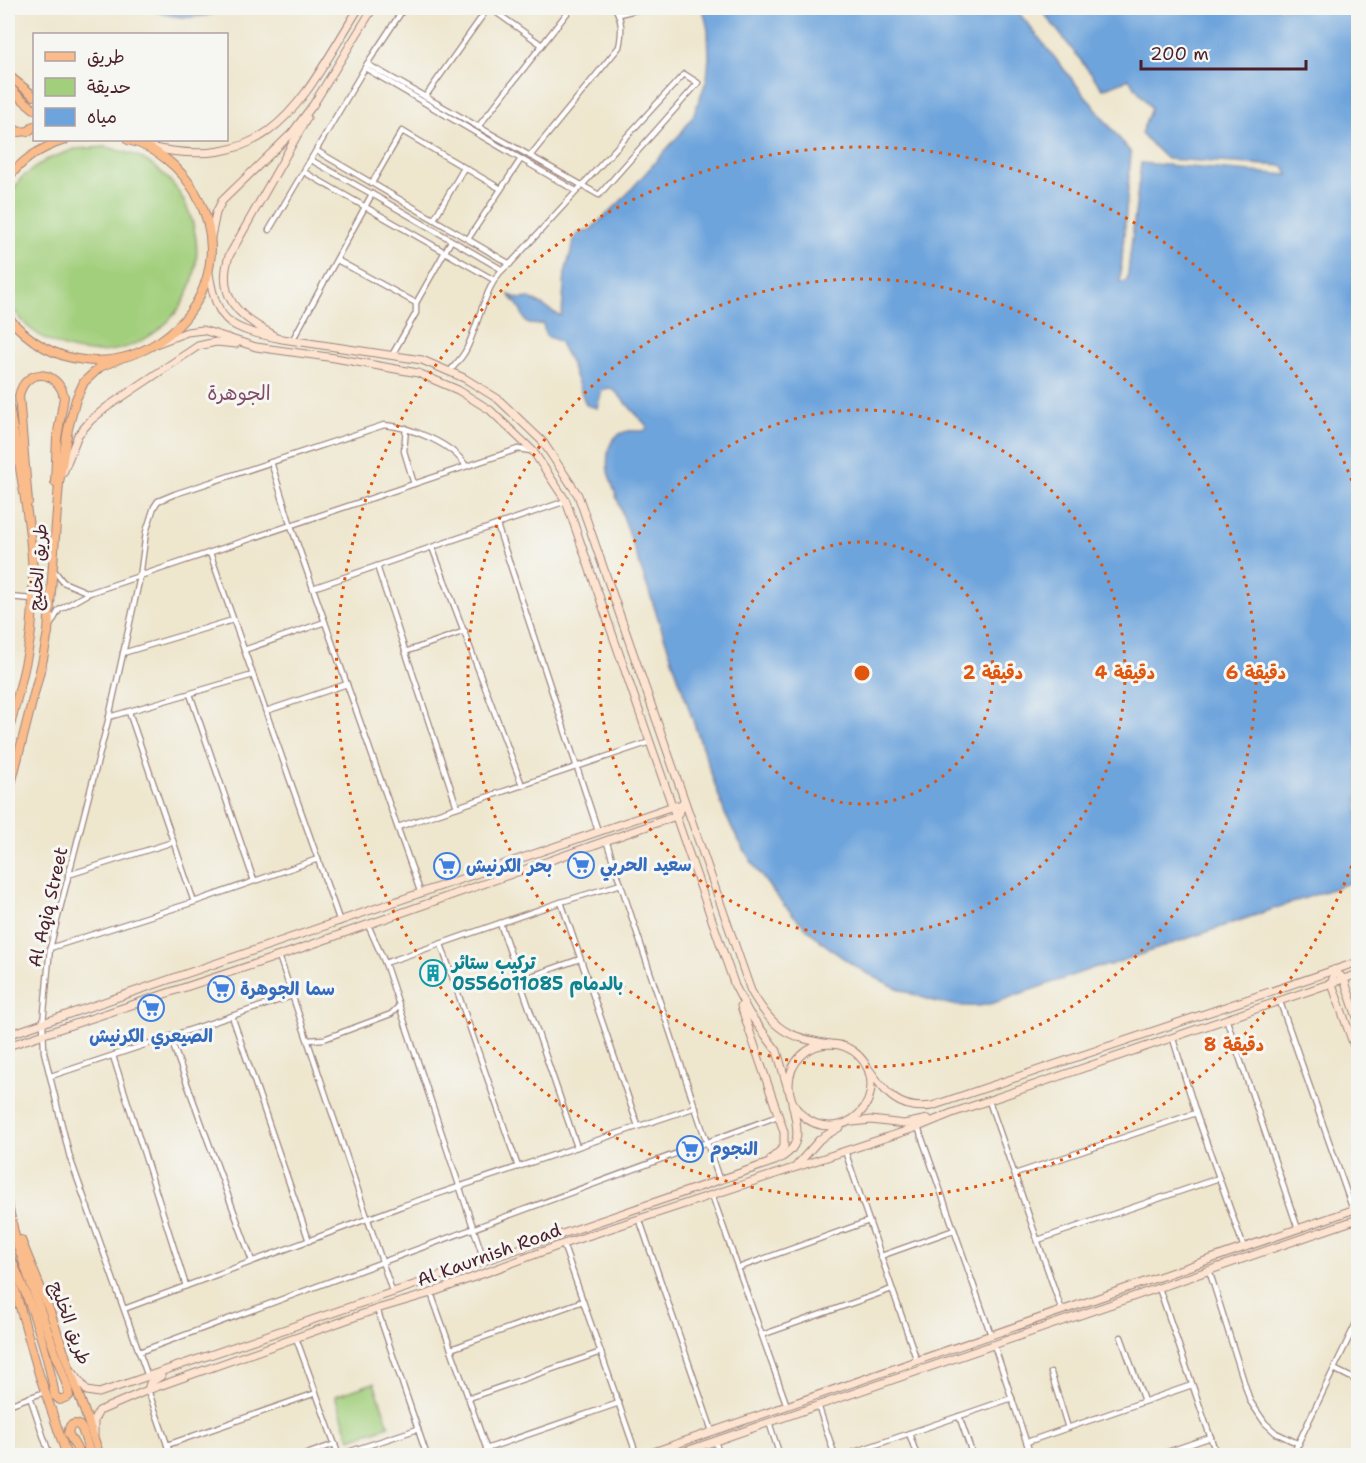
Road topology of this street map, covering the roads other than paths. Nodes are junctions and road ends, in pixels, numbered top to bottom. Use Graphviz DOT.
graph roads {
  1 [pos="359,8"];
  2 [pos="372,8"];
  3 [pos="404,8"];
  4 [pos="489,8"];
  5 [pos="571,8"];
  6 [pos="615,8"];
  7 [pos="644,8"];
  8 [pos="619,14"];
  9 [pos="542,45"];
  10 [pos="366,66"];
  11 [pos="8,75"];
  12 [pos="8,85"];
  13 [pos="33,95"];
  14 [pos="425,97"];
  15 [pos="313,105"];
  16 [pos="33,107"];
  17 [pos="8,119"];
  18 [pos="33,127"];
  19 [pos="478,127"];
  20 [pos="62,141"];
  21 [pos="131,141"];
  22 [pos="146,146"];
  23 [pos="317,151"];
  24 [pos="530,156"];
  25 [pos="521,159"];
  26 [pos="311,160"];
  27 [pos="464,168"];
  28 [pos="304,172"];
  29 [pos="8,179"];
  30 [pos="372,183"];
  31 [pos="581,185"];
  32 [pos="501,189"];
  33 [pos="576,191"];
  34 [pos="372,194"];
  35 [pos="366,208"];
  36 [pos="434,219"];
  37 [pos="269,230"];
  38 [pos="468,239"];
  39 [pos="451,241"];
  40 [pos="210,243"];
  41 [pos="445,252"];
  42 [pos="337,260"];
  43 [pos="510,264"];
  44 [pos="208,268"];
  45 [pos="501,269"];
  46 [pos="494,280"];
  47 [pos="416,303"];
  48 [pos="8,317"];
  49 [pos="282,339"];
  50 [pos="292,341"];
  51 [pos="158,343"];
  52 [pos="246,345"];
  53 [pos="346,348"];
  54 [pos="392,355"];
  55 [pos="335,358"];
  56 [pos="120,359"];
  57 [pos="449,372"];
  58 [pos="8,399"];
  59 [pos="406,428"];
  60 [pos="10,434"];
  61 [pos="533,451"];
  62 [pos="271,462"];
  63 [pos="466,466"];
  64 [pos="59,483"];
  65 [pos="414,484"];
  66 [pos="566,501"];
  67 [pos="56,525"];
  68 [pos="497,525"];
  69 [pos="291,526"];
  70 [pos="29,535"];
  71 [pos="432,547"];
  72 [pos="210,553"];
  73 [pos="377,566"];
  74 [pos="52,568"];
  75 [pos="140,577"];
  76 [pos="74,588"];
  77 [pos="313,588"];
  78 [pos="89,593"];
  79 [pos="8,597"];
  80 [pos="33,598"];
  81 [pos="72,603"];
  82 [pos="233,620"];
  83 [pos="325,622"];
  84 [pos="48,632"];
  85 [pos="465,632"];
  86 [pos="244,650"];
  87 [pos="405,652"];
  88 [pos="123,653"];
  89 [pos="253,675"];
  90 [pos="347,684"];
  91 [pos="190,694"];
  92 [pos="266,711"];
  93 [pos="129,712"];
  94 [pos="109,717"];
  95 [pos="8,734"];
  96 [pos="650,742"];
  97 [pos="579,766"];
  98 [pos="522,785"];
  99 [pos="8,796"];
  100 [pos="682,796"];
  101 [pos="672,806"];
  102 [pos="457,807"];
  103 [pos="682,808"];
  104 [pos="676,816"];
  105 [pos="689,816"];
  106 [pos="398,827"];
  107 [pos="598,831"];
  108 [pos="606,840"];
  109 [pos="173,842"];
  110 [pos="318,859"];
  111 [pos="68,875"];
  112 [pos="254,881"];
  113 [pos="621,884"];
  114 [pos="421,894"];
  115 [pos="194,902"];
  116 [pos="561,902"];
  117 [pos="340,922"];
  118 [pos="500,923"];
  119 [pos="368,925"];
  120 [pos="441,944"];
  121 [pos="50,948"];
  122 [pos="279,956"];
  123 [pos="580,958"];
  124 [pos="1359,962"];
  125 [pos="385,963"];
  126 [pos="1334,970"];
  127 [pos="1359,974"];
  128 [pos="1344,979"];
  129 [pos="520,980"];
  130 [pos="1332,984"];
  131 [pos="735,986"];
  132 [pos="292,996"];
  133 [pos="1280,1002"];
  134 [pos="399,1006"];
  135 [pos="232,1016"];
  136 [pos="1359,1020"];
  137 [pos="1227,1021"];
  138 [pos="42,1023"];
  139 [pos="43,1033"];
  140 [pos="8,1035"];
  141 [pos="170,1036"];
  142 [pos="1173,1039"];
  143 [pos="308,1040"];
  144 [pos="830,1044"];
  145 [pos="8,1046"];
  146 [pos="112,1056"];
  147 [pos="1359,1057"];
  148 [pos="868,1068"];
  149 [pos="51,1076"];
  150 [pos="788,1089"];
  151 [pos="989,1101"];
  152 [pos="792,1103"];
  153 [pos="696,1107"];
  154 [pos="952,1113"];
  155 [pos="1196,1113"];
  156 [pos="778,1116"];
  157 [pos="850,1122"];
  158 [pos="638,1126"];
  159 [pos="841,1126"];
  160 [pos="918,1127"];
  161 [pos="707,1142"];
  162 [pos="577,1147"];
  163 [pos="845,1151"];
  164 [pos="764,1164"];
  165 [pos="518,1167"];
  166 [pos="790,1170"];
  167 [pos="1015,1174"];
  168 [pos="1219,1178"];
  169 [pos="719,1179"];
  170 [pos="459,1187"];
  171 [pos="712,1195"];
  172 [pos="8,1204"];
  173 [pos="1356,1209"];
  174 [pos="369,1218"];
  175 [pos="639,1218"];
  176 [pos="1358,1220"];
  177 [pos="869,1221"];
  178 [pos="473,1227"];
  179 [pos="1298,1229"];
  180 [pos="954,1230"];
  181 [pos="309,1240"];
  182 [pos="1038,1240"];
  183 [pos="563,1244"];
  184 [pos="1244,1248"];
  185 [pos="8,1252"];
  186 [pos="881,1256"];
  187 [pos="484,1260"];
  188 [pos="252,1261"];
  189 [pos="1207,1261"];
  190 [pos="382,1262"];
  191 [pos="8,1265"];
  192 [pos="738,1268"];
  193 [pos="1209,1270"];
  194 [pos="186,1286"];
  195 [pos="1159,1288"];
  196 [pos="892,1290"];
  197 [pos="392,1291"];
  198 [pos="431,1293"];
  199 [pos="583,1301"];
  200 [pos="124,1309"];
  201 [pos="377,1309"];
  202 [pos="1062,1311"];
  203 [pos="349,1319"];
  204 [pos="1359,1319"];
  205 [pos="762,1335"];
  206 [pos="991,1335"];
  207 [pos="1121,1337"];
  208 [pos="296,1338"];
  209 [pos="994,1345"];
  210 [pos="452,1349"];
  211 [pos="139,1352"];
  212 [pos="601,1352"];
  213 [pos="958,1357"];
  214 [pos="917,1361"];
  215 [pos="185,1364"];
  216 [pos="71,1369"];
  217 [pos="1334,1369"];
  218 [pos="1051,1373"];
  219 [pos="148,1377"];
  220 [pos="1359,1381"];
  221 [pos="1192,1385"];
  222 [pos="148,1390"];
  223 [pos="45,1392"];
  224 [pos="316,1393"];
  225 [pos="30,1397"];
  226 [pos="469,1398"];
  227 [pos="1012,1398"];
  228 [pos="1144,1401"];
  229 [pos="619,1403"];
  230 [pos="8,1405"];
  231 [pos="818,1405"];
  232 [pos="787,1406"];
  233 [pos="959,1416"];
  234 [pos="769,1422"];
  235 [pos="1068,1428"];
  236 [pos="418,1429"];
  237 [pos="712,1431"];
  238 [pos="909,1433"];
  239 [pos="94,1437"];
  240 [pos="1211,1437"];
  241 [pos="1359,1440"];
  242 [pos="715,1441"];
  243 [pos="1027,1442"];
  244 [pos="335,1444"];
  245 [pos="1299,1444"];
  246 [pos="167,1445"];
  247 [pos="486,1449"];
  248 [pos="50,1455"];
  249 [pos="67,1455"];
  250 [pos="81,1455"];
  251 [pos="92,1455"];
  252 [pos="100,1455"];
  253 [pos="171,1455"];
  254 [pos="301,1455"];
  255 [pos="339,1455"];
  256 [pos="427,1455"];
  257 [pos="489,1455"];
  258 [pos="637,1455"];
  259 [pos="642,1455"];
  260 [pos="671,1455"];
  261 [pos="720,1455"];
  262 [pos="780,1455"];
  263 [pos="835,1455"];
  264 [pos="843,1455"];
  265 [pos="917,1455"];
  266 [pos="973,1455"];
  267 [pos="1031,1455"];
  268 [pos="1156,1455"];
  269 [pos="1217,1455"];
  270 [pos="1292,1455"];
  271 [pos="1351,1455"];
  1 -- 22 [label="street"];
  2 -- 15 [label="street"];
  3 -- 10 [label="street"];
  4 -- 9 [label="street"];
  4 -- 14 [label="street"];
  5 -- 9 [label="street"];
  6 -- 8 [label="street"];
  7 -- 8 [label="street"];
  8 -- 24 [label="street"];
  9 -- 19 [label="street"];
  10 -- 14 [label="street"];
  10 -- 23 [label="street"];
  10 -- 25 [label="street"];
  11 -- 13 [label="main road"];
  12 -- 16 [label="main road"];
  14 -- 19 [label="street"];
  15 -- 40 [label="street"];
  15 -- 49 [label="street"];
  17 -- 18 [label="main road"];
  19 -- 24 [label="street"];
  20 -- 29 [label="main road"];
  21 -- 22 [label="main road"];
  22 -- 40 [label="main road"];
  23 -- 26 [label="street"];
  23 -- 30 [label="street"];
  24 -- 31 [label="street"];
  25 -- 32 [label="street"];
  25 -- 33 [label="street"];
  26 -- 28 [label="street"];
  26 -- 34 [label="street"];
  27 -- 30 [label="street"];
  27 -- 32 [label="street"];
  27 -- 36 [label="street"];
  28 -- 35 [label="street"];
  28 -- 37 [label="street"];
  30 -- 36 [label="street"];
  31 -- 31 [label="street"];
  31 -- 33 [label="street"];
  32 -- 38 [label="street"];
  33 -- 43 [label="street"];
  34 -- 35 [label="street"];
  34 -- 39 [label="street"];
  35 -- 41 [label="street"];
  35 -- 42 [label="street"];
  36 -- 38 [label="street"];
  38 -- 43 [label="street"];
  39 -- 41 [label="street"];
  39 -- 45 [label="street"];
  40 -- 44 [label="main road"];
  41 -- 46 [label="street"];
  41 -- 47 [label="street"];
  42 -- 47 [label="street"];
  42 -- 50 [label="street"];
  43 -- 45 [label="street"];
  44 -- 49 [label="street"];
  44 -- 51 [label="main road"];
  45 -- 46 [label="street"];
  46 -- 57 [label="street"];
  47 -- 54 [label="street"];
  48 -- 56 [label="main road"];
  49 -- 50 [label="street"];
  50 -- 53 [label="street"];
  51 -- 52 [label="street"];
  51 -- 56 [label="main road"];
  52 -- 55 [label="street"];
  52 -- 64 [label="street"];
  53 -- 54 [label="street"];
  53 -- 55 [label="street"];
  54 -- 57 [label="street"];
  55 -- 61 [label="street"];
  56 -- 64 [label="main road, طريق الخليج"];
  57 -- 100 [label="street"];
  58 -- 60 [label="main road, طريق الخليج"];
  59 -- 62 [label="street, Al Aqiq Street"];
  59 -- 63 [label="street"];
  59 -- 65 [label="street"];
  60 -- 70 [label="main road, طريق الخليج"];
  61 -- 63 [label="street"];
  61 -- 66 [label="street"];
  62 -- 69 [label="street"];
  62 -- 75 [label="street, Al Aqiq Street"];
  63 -- 65 [label="street"];
  64 -- 67 [label="main road, طريق الخليج"];
  65 -- 69 [label="street"];
  66 -- 68 [label="street"];
  66 -- 96 [label="street"];
  67 -- 70 [label="main road"];
  67 -- 74 [label="main road, طريق الخليج"];
  68 -- 71 [label="street"];
  68 -- 97 [label="street"];
  69 -- 72 [label="street"];
  69 -- 77 [label="street"];
  70 -- 80 [label="main road, طريق الخليج"];
  71 -- 73 [label="street"];
  71 -- 85 [label="street"];
  72 -- 75 [label="street"];
  72 -- 82 [label="street"];
  73 -- 77 [label="street"];
  73 -- 87 [label="street"];
  74 -- 76 [label="street"];
  74 -- 84 [label="main road, طريق الخليج"];
  75 -- 78 [label="street"];
  75 -- 88 [label="street, Al Aqiq Street"];
  76 -- 78 [label="street"];
  76 -- 81 [label="street"];
  77 -- 83 [label="street"];
  78 -- 81 [label="street"];
  79 -- 80 [label="street"];
  80 -- 95 [label="main road, طريق الخليج"];
  81 -- 84 [label="street"];
  82 -- 86 [label="street"];
  82 -- 88 [label="street"];
  83 -- 86 [label="street"];
  83 -- 90 [label="street"];
  84 -- 99 [label="main road, طريق الخليج"];
  85 -- 87 [label="street"];
  85 -- 98 [label="street"];
  86 -- 89 [label="street"];
  87 -- 102 [label="street"];
  88 -- 94 [label="street, Al Aqiq Street"];
  89 -- 91 [label="street"];
  89 -- 92 [label="street"];
  90 -- 92 [label="street"];
  90 -- 106 [label="street"];
  91 -- 93 [label="street"];
  91 -- 112 [label="street"];
  92 -- 110 [label="street"];
  93 -- 94 [label="street"];
  93 -- 109 [label="street"];
  94 -- 111 [label="street, Al Aqiq Street"];
  96 -- 97 [label="street"];
  96 -- 101 [label="street"];
  97 -- 98 [label="street"];
  97 -- 107 [label="street"];
  98 -- 102 [label="street"];
  100 -- 103 [label="street"];
  100 -- 105 [label="street"];
  101 -- 103 [label="street"];
  101 -- 104 [label="street"];
  101 -- 107 [label="street"];
  102 -- 106 [label="street"];
  103 -- 104 [label="street"];
  103 -- 105 [label="street"];
  104 -- 108 [label="street"];
  104 -- 131 [label="street"];
  105 -- 144 [label="street"];
  106 -- 114 [label="street"];
  107 -- 114 [label="street"];
  108 -- 113 [label="street"];
  108 -- 119 [label="street"];
  109 -- 111 [label="street"];
  109 -- 115 [label="street"];
  110 -- 112 [label="street"];
  110 -- 117 [label="street"];
  111 -- 121 [label="street, Al Aqiq Street"];
  112 -- 115 [label="street"];
  113 -- 116 [label="street"];
  113 -- 153 [label="street"];
  114 -- 117 [label="street"];
  115 -- 121 [label="street"];
  116 -- 118 [label="street"];
  116 -- 123 [label="street"];
  117 -- 138 [label="street"];
  118 -- 120 [label="street"];
  118 -- 129 [label="street"];
  119 -- 122 [label="street"];
  119 -- 125 [label="street"];
  120 -- 125 [label="street"];
  120 -- 165 [label="street"];
  121 -- 138 [label="street, Al Aqiq Street"];
  122 -- 132 [label="street"];
  122 -- 139 [label="street"];
  123 -- 129 [label="street"];
  123 -- 158 [label="street"];
  124 -- 126 [label="street"];
  125 -- 134 [label="street"];
  126 -- 128 [label="street"];
  126 -- 130 [label="street"];
  126 -- 148 [label="street"];
  127 -- 128 [label="street"];
  128 -- 130 [label="street"];
  128 -- 136 [label="street"];
  129 -- 162 [label="street"];
  130 -- 133 [label="street"];
  130 -- 147 [label="street"];
  131 -- 150 [label="street"];
  131 -- 156 [label="street"];
  132 -- 135 [label="street"];
  132 -- 143 [label="street"];
  133 -- 137 [label="street"];
  133 -- 173 [label="street"];
  134 -- 143 [label="street"];
  134 -- 170 [label="street"];
  135 -- 141 [label="street"];
  135 -- 181 [label="street"];
  137 -- 142 [label="street"];
  137 -- 179 [label="street"];
  138 -- 139 [label="street, Al Aqiq Street"];
  138 -- 140 [label="street"];
  139 -- 145 [label="street"];
  139 -- 149 [label="street, Al Aqiq Street"];
  141 -- 146 [label="street"];
  141 -- 188 [label="street"];
  142 -- 151 [label="street"];
  142 -- 155 [label="street"];
  143 -- 174 [label="street"];
  144 -- 148 [label="street"];
  144 -- 150 [label="street"];
  146 -- 149 [label="street"];
  146 -- 194 [label="street"];
  148 -- 157 [label="street"];
  149 -- 200 [label="street, Al Aqiq Street"];
  150 -- 152 [label="street"];
  151 -- 154 [label="street"];
  151 -- 167 [label="street"];
  152 -- 159 [label="street"];
  152 -- 164 [label="street, Al Kaurnish Road"];
  153 -- 158 [label="street"];
  153 -- 161 [label="street"];
  154 -- 157 [label="street"];
  154 -- 160 [label="street, Al Kaurnish Road"];
  155 -- 167 [label="street"];
  155 -- 168 [label="street"];
  156 -- 161 [label="street"];
  156 -- 164 [label="street"];
  157 -- 159 [label="street"];
  158 -- 162 [label="street"];
  159 -- 166 [label="street"];
  160 -- 163 [label="street, Al Kaurnish Road"];
  160 -- 180 [label="street"];
  161 -- 169 [label="street"];
  161 -- 178 [label="street"];
  162 -- 165 [label="street"];
  163 -- 166 [label="street, Al Kaurnish Road"];
  163 -- 177 [label="street"];
  164 -- 169 [label="street, Al Kaurnish Road"];
  165 -- 170 [label="street"];
  166 -- 171 [label="street, Al Kaurnish Road"];
  167 -- 182 [label="street"];
  168 -- 182 [label="street"];
  168 -- 184 [label="street"];
  169 -- 187 [label="street, Al Kaurnish Road"];
  170 -- 174 [label="street"];
  170 -- 178 [label="street"];
  171 -- 175 [label="street, Al Kaurnish Road"];
  171 -- 192 [label="street"];
  172 -- 185 [label="main road"];
  172 -- 216 [label="main road, طريق الخليج"];
  173 -- 179 [label="street"];
  174 -- 181 [label="street"];
  174 -- 190 [label="street"];
  175 -- 183 [label="street, Al Kaurnish Road"];
  175 -- 237 [label="street"];
  176 -- 193 [label="street"];
  177 -- 186 [label="street"];
  177 -- 192 [label="street"];
  178 -- 187 [label="street"];
  178 -- 190 [label="street"];
  179 -- 184 [label="street"];
  180 -- 186 [label="street"];
  180 -- 206 [label="street"];
  181 -- 188 [label="street"];
  182 -- 202 [label="street"];
  183 -- 198 [label="street, Al Kaurnish Road"];
  183 -- 199 [label="street"];
  184 -- 189 [label="street"];
  186 -- 196 [label="street"];
  187 -- 197 [label="street, Al Kaurnish Road"];
  188 -- 194 [label="street"];
  189 -- 195 [label="street"];
  189 -- 202 [label="street"];
  190 -- 197 [label="street"];
  190 -- 211 [label="street"];
  191 -- 223 [label="main road"];
  192 -- 205 [label="street"];
  193 -- 195 [label="street"];
  193 -- 245 [label="street"];
  194 -- 200 [label="street"];
  195 -- 209 [label="street"];
  195 -- 221 [label="street"];
  196 -- 205 [label="street"];
  196 -- 214 [label="street"];
  197 -- 203 [label="street"];
  197 -- 215 [label="street, Al Kaurnish Road"];
  198 -- 201 [label="street, Al Kaurnish Road"];
  198 -- 210 [label="street"];
  199 -- 210 [label="street"];
  199 -- 212 [label="street"];
  200 -- 211 [label="street, Al Aqiq Street"];
  201 -- 203 [label="street, Al Kaurnish Road"];
  201 -- 236 [label="street"];
  202 -- 206 [label="street"];
  203 -- 208 [label="street, Al Kaurnish Road"];
  204 -- 217 [label="street"];
  205 -- 232 [label="street"];
  206 -- 213 [label="street"];
  206 -- 214 [label="street"];
  207 -- 228 [label="street"];
  208 -- 222 [label="street, Al Kaurnish Road"];
  208 -- 224 [label="street"];
  209 -- 213 [label="street"];
  209 -- 227 [label="street"];
  210 -- 226 [label="street"];
  211 -- 219 [label="street, Al Aqiq Street"];
  212 -- 226 [label="street"];
  212 -- 229 [label="street"];
  213 -- 231 [label="street"];
  214 -- 232 [label="street"];
  215 -- 219 [label="street, Al Kaurnish Road"];
  215 -- 222 [label="street"];
  216 -- 219 [label="street, Al Kaurnish Road"];
  216 -- 239 [label="main road, طريق الخليج"];
  217 -- 220 [label="street"];
  217 -- 245 [label="street"];
  218 -- 235 [label="street"];
  221 -- 228 [label="street"];
  221 -- 240 [label="street"];
  222 -- 239 [label="street, Al Kaurnish Road"];
  222 -- 246 [label="street"];
  223 -- 225 [label="street"];
  223 -- 249 [label="main road"];
  224 -- 244 [label="street"];
  224 -- 246 [label="street"];
  225 -- 230 [label="street"];
  225 -- 248 [label="street"];
  226 -- 247 [label="street"];
  227 -- 233 [label="street"];
  227 -- 243 [label="street"];
  228 -- 235 [label="street"];
  229 -- 247 [label="street"];
  229 -- 258 [label="street"];
  231 -- 234 [label="street"];
  231 -- 263 [label="street"];
  232 -- 237 [label="street"];
  233 -- 238 [label="street"];
  233 -- 266 [label="street"];
  234 -- 242 [label="street"];
  234 -- 262 [label="street"];
  235 -- 243 [label="street"];
  236 -- 255 [label="street"];
  236 -- 256 [label="street"];
  237 -- 259 [label="street"];
  237 -- 260 [label="street"];
  238 -- 264 [label="street"];
  238 -- 265 [label="street"];
  239 -- 252 [label="main road, طريق الخليج"];
  240 -- 268 [label="street"];
  240 -- 269 [label="street"];
  241 -- 271 [label="street"];
  242 -- 260 [label="street"];
  242 -- 261 [label="street"];
  243 -- 267 [label="street"];
  244 -- 254 [label="street"];
  244 -- 255 [label="street"];
  245 -- 270 [label="street"];
  246 -- 253 [label="street"];
  247 -- 257 [label="street"];
  250 -- 251 [label="main road"];
}
